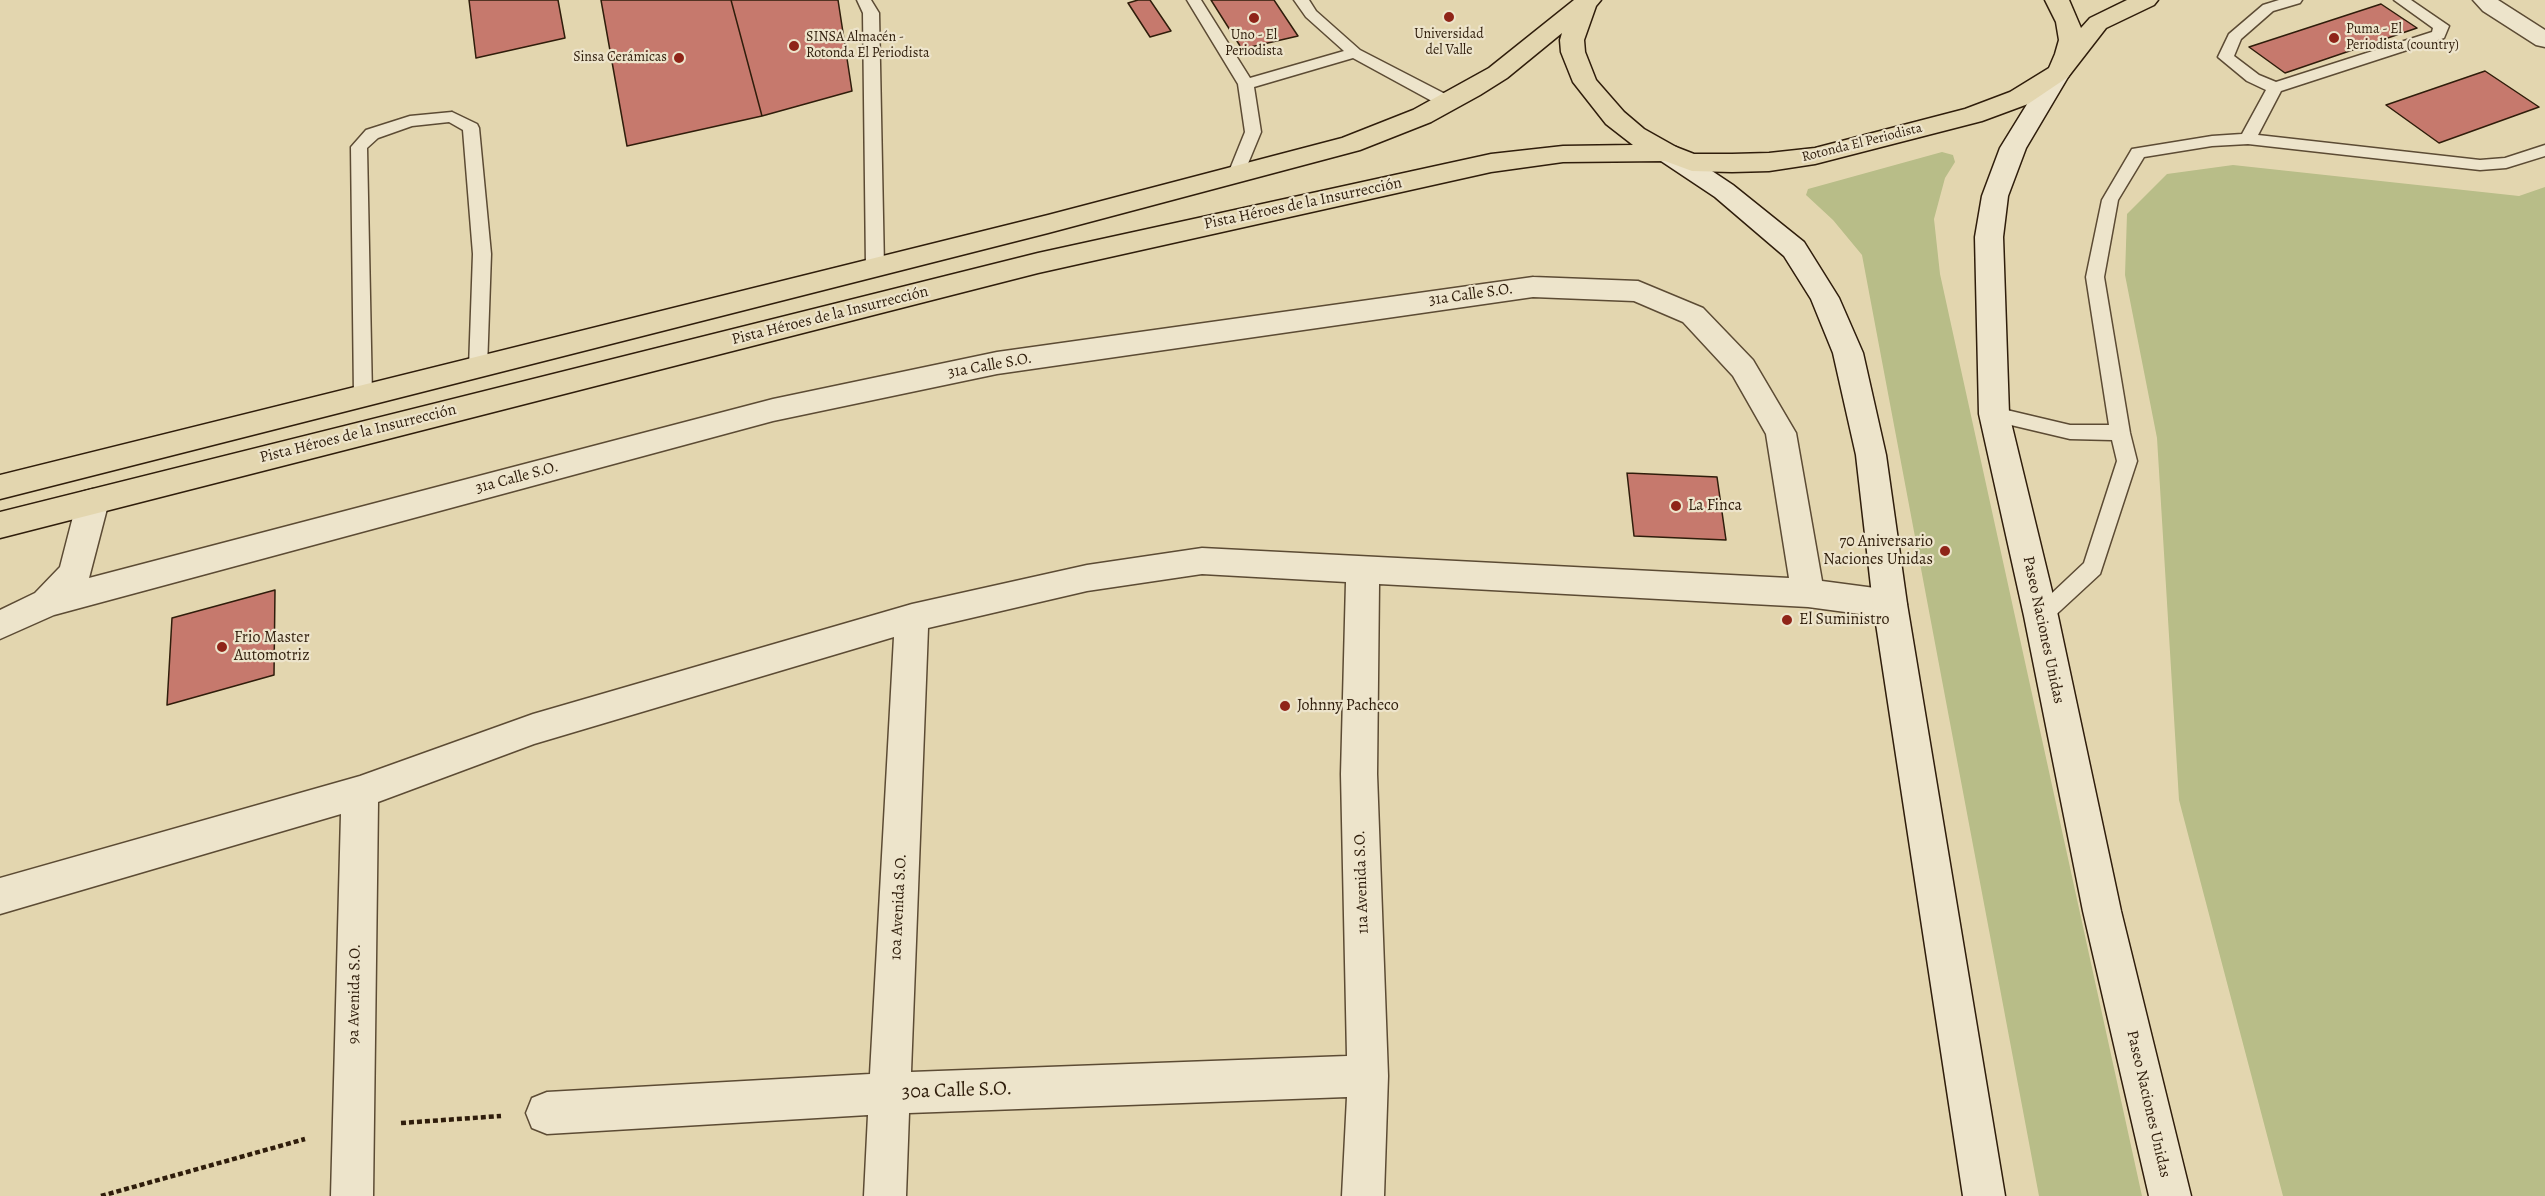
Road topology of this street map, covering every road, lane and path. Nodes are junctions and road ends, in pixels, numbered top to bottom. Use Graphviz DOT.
graph roads {
  1 [pos="864,0"];
  2 [pos="1194,0"];
  3 [pos="1300,0"];
  4 [pos="2057,0"];
  5 [pos="2146,0"];
  6 [pos="2253,0"];
  7 [pos="2295,0"];
  8 [pos="2402,0"];
  9 [pos="2485,0"];
  10 [pos="1587,1"];
  11 [pos="2268,8"];
  12 [pos="2545,40"];
  13 [pos="1355,53"];
  14 [pos="2059,72"];
  15 [pos="1246,84"];
  16 [pos="2275,88"];
  17 [pos="1447,102"];
  18 [pos="2248,139"];
  19 [pos="2545,150"];
  20 [pos="1667,153"];
  21 [pos="1236,174"];
  22 [pos="875,268"];
  23 [pos="478,368"];
  24 [pos="363,396"];
  25 [pos="1994,414"];
  26 [pos="2120,433"];
  27 [pos="0,487"];
  28 [pos="93,501"];
  29 [pos="0,525"];
  30 [pos="1363,568"];
  31 [pos="1808,593"];
  32 [pos="47,603"];
  33 [pos="1890,604"];
  34 [pos="2041,616"];
  35 [pos="912,618"];
  36 [pos="0,625"];
  37 [pos="360,792"];
  38 [pos="0,896"];
  39 [pos="1368,1076"];
  40 [pos="891,1093"];
  41 [pos="547,1113"];
  42 [pos="352,1196"];
  43 [pos="885,1196"];
  44 [pos="1363,1196"];
  45 [pos="1984,1196"];
  46 [pos="2170,1196"];
  1 -- 22 [label="lane"];
  2 -- 15 [label="lane"];
  3 -- 13 [label="lane"];
  4 -- 14 [label="main road"];
  5 -- 14 [label="main road"];
  6 -- 11 [label="lane"];
  7 -- 11 [label="lane"];
  8 -- 16 [label="lane"];
  9 -- 12 [label="street"];
  10 -- 17 [label="main road"];
  10 -- 20 [label="main road, Rotonda El Periodista"];
  11 -- 16 [label="lane"];
  13 -- 15 [label="lane"];
  13 -- 17 [label="lane"];
  14 -- 20 [label="main road, Rotonda El Periodista"];
  14 -- 25 [label="street, Paseo Naciones Unidas"];
  15 -- 21 [label="lane"];
  16 -- 18 [label="lane"];
  17 -- 21 [label="main road"];
  18 -- 19 [label="lane"];
  18 -- 26 [label="lane"];
  20 -- 28 [label="main road, Pista Héroes de la Insurrección"];
  20 -- 33 [label="street"];
  21 -- 22 [label="main road"];
  22 -- 23 [label="main road"];
  23 -- 24 [label="main road"];
  23 -- 24 [label="lane"];
  24 -- 27 [label="main road"];
  25 -- 26 [label="lane"];
  25 -- 34 [label="street, Paseo Naciones Unidas"];
  26 -- 34 [label="lane"];
  28 -- 29 [label="main road, Pista Héroes de la Insurrección"];
  28 -- 32 [label="street"];
  30 -- 31 [label="street"];
  30 -- 35 [label="street"];
  30 -- 39 [label="street, 11a Avenida S.O."];
  31 -- 32 [label="street, 31a Calle S.O."];
  31 -- 33 [label="street"];
  32 -- 36 [label="street, 31a Calle S.O."];
  33 -- 45 [label="street"];
  34 -- 46 [label="street, Paseo Naciones Unidas"];
  35 -- 37 [label="street"];
  35 -- 40 [label="street, 10a Avenida S.O."];
  37 -- 38 [label="street"];
  37 -- 42 [label="street, 9a Avenida S.O."];
  39 -- 40 [label="street, 30a Calle S.O."];
  39 -- 44 [label="street, 11a Avenida S.O."];
  40 -- 41 [label="street, 30a Calle S.O."];
  40 -- 43 [label="street, 10a Avenida S.O."];
}
